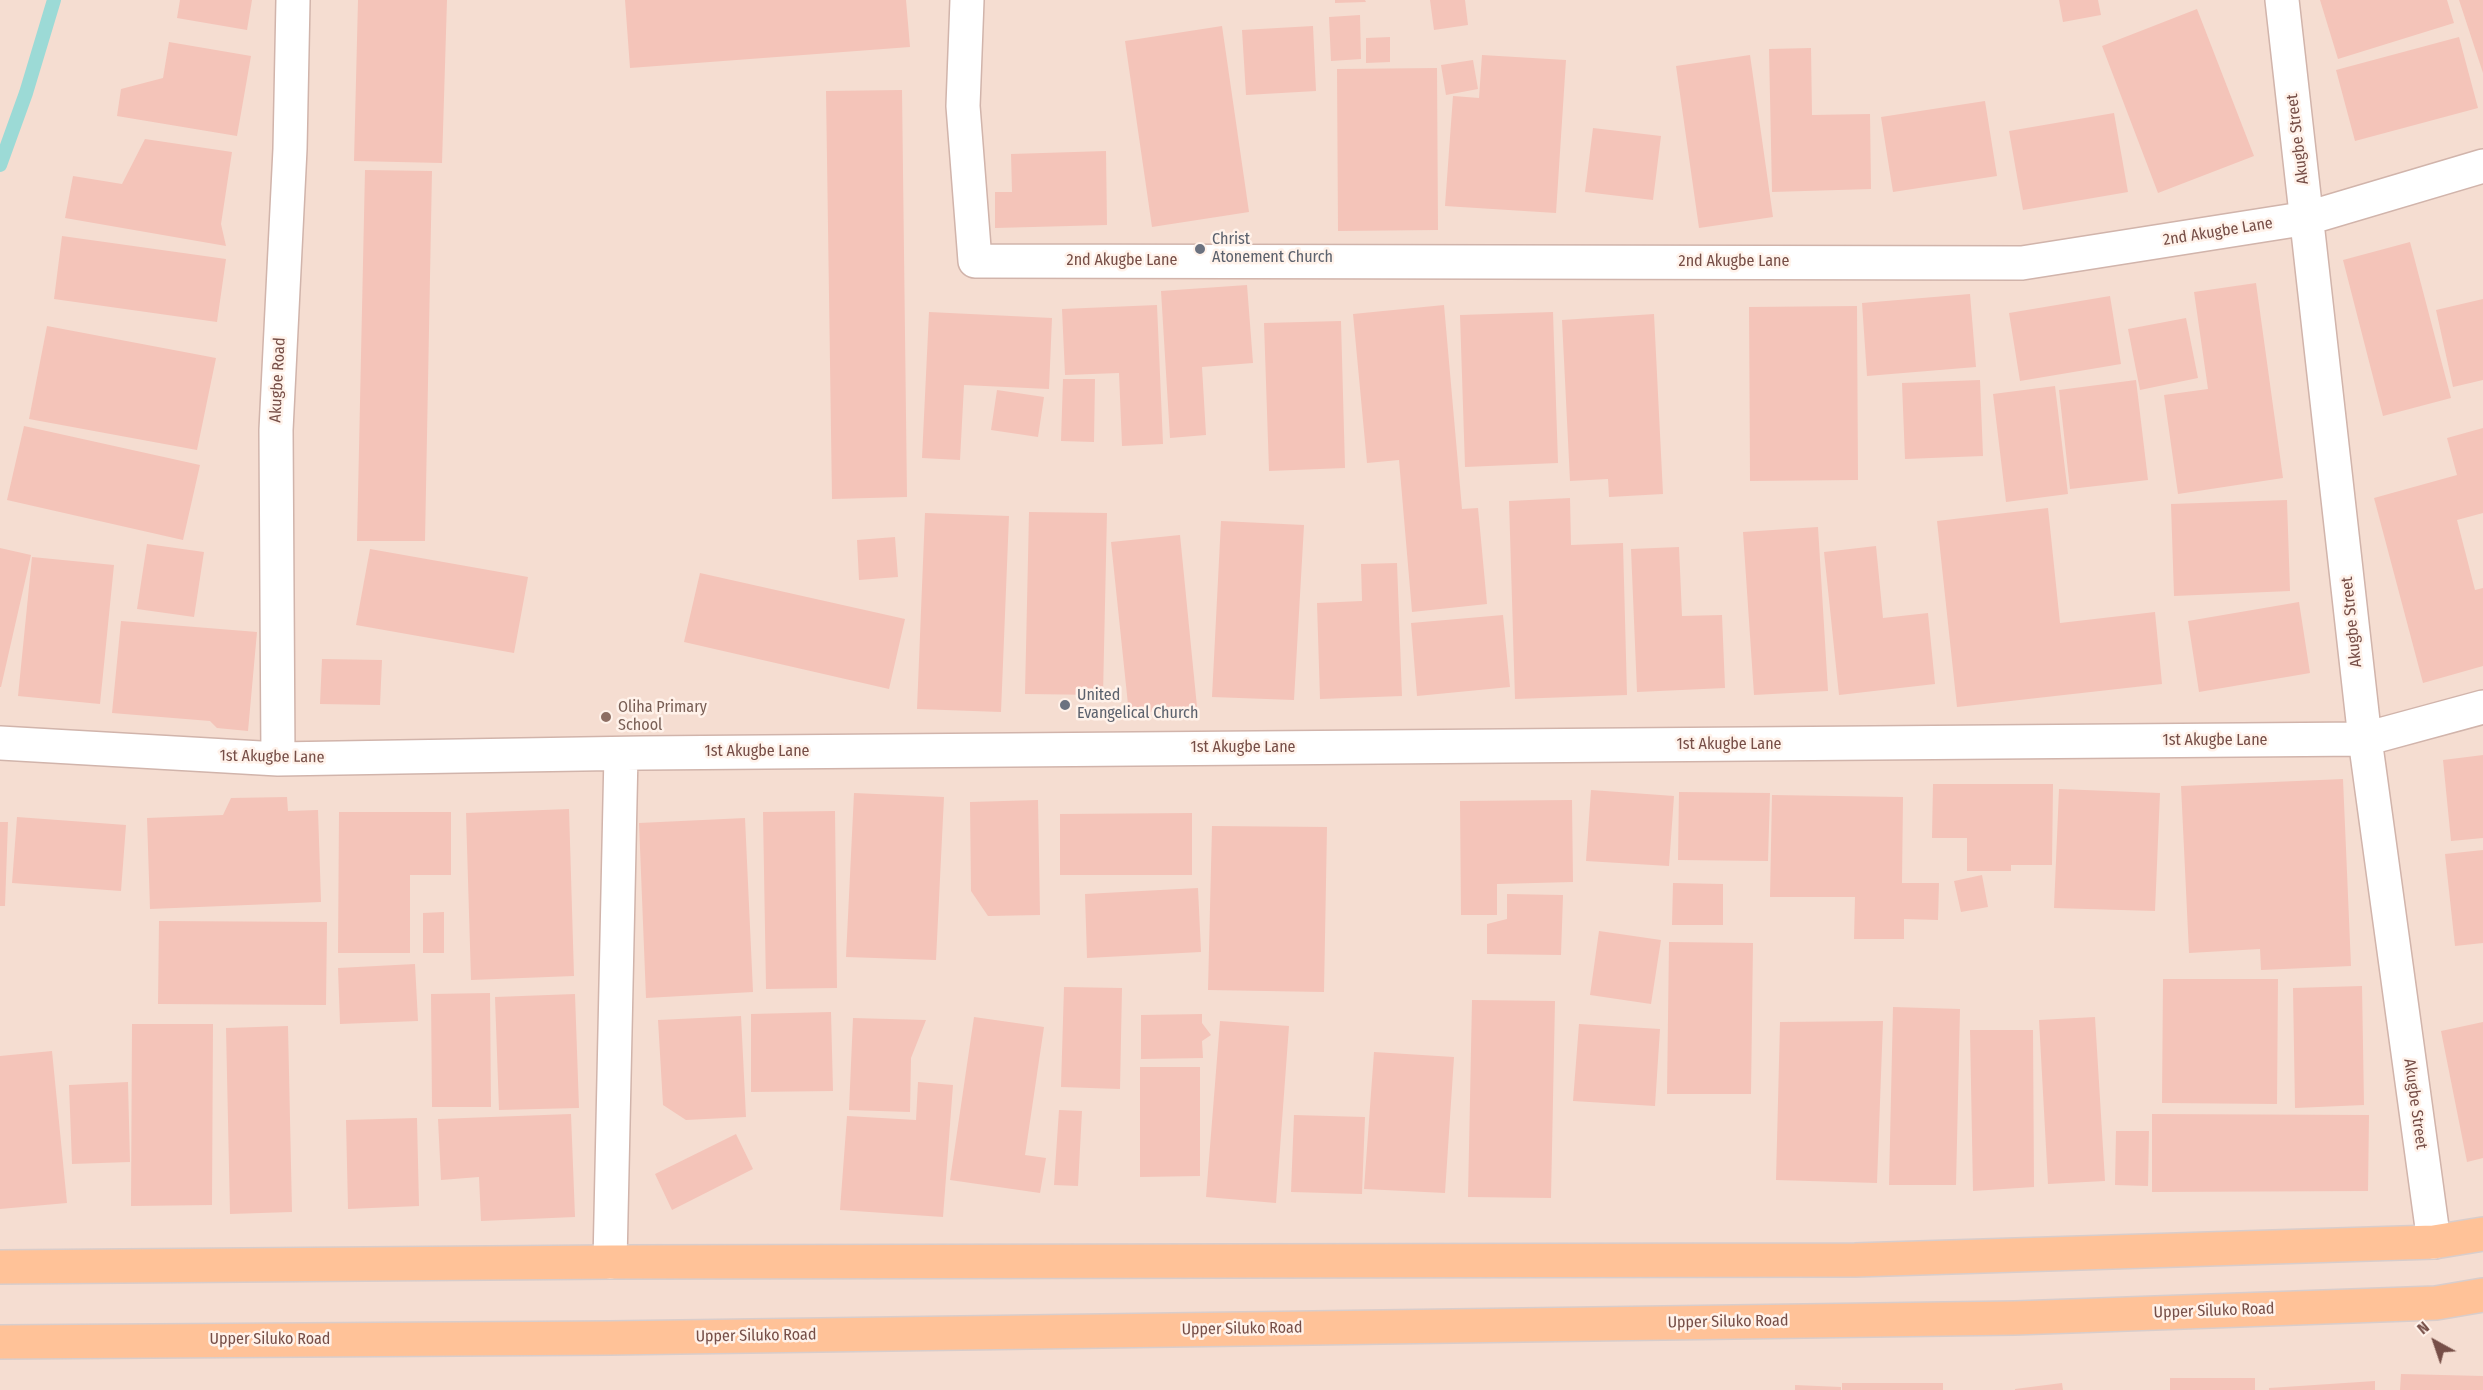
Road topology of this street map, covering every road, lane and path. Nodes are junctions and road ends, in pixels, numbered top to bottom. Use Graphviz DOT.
graph roads {
  1 [pos="293,0"];
  2 [pos="967,0"];
  3 [pos="2282,0"];
  4 [pos="2483,166"];
  5 [pos="2308,218"];
  6 [pos="2483,707"];
  7 [pos="2365,740"];
  8 [pos="0,743"];
  9 [pos="621,754"];
  10 [pos="278,759"];
  11 [pos="2483,1234"];
  12 [pos="2434,1242"];
  13 [pos="610,1262"];
  14 [pos="0,1267"];
  15 [pos="2483,1294"];
  16 [pos="0,1342"];
  1 -- 10 [label="street, Akugbe Road"];
  2 -- 5 [label="street, 2nd Akugbe Lane"];
  3 -- 5 [label="street, Akugbe Street"];
  4 -- 5 [label="street, 2nd Akugbe Lane"];
  5 -- 7 [label="street, Akugbe Street"];
  6 -- 7 [label="street, 1st Akugbe Lane"];
  7 -- 9 [label="street, 1st Akugbe Lane"];
  7 -- 12 [label="street, Akugbe Street"];
  8 -- 10 [label="street, 1st Akugbe Lane"];
  9 -- 10 [label="street, 1st Akugbe Lane"];
  9 -- 13 [label="street"];
  11 -- 12 [label="main road"];
  12 -- 13 [label="main road"];
  13 -- 14 [label="main road"];
  15 -- 16 [label="main road, Upper Siluko Road"];
}
